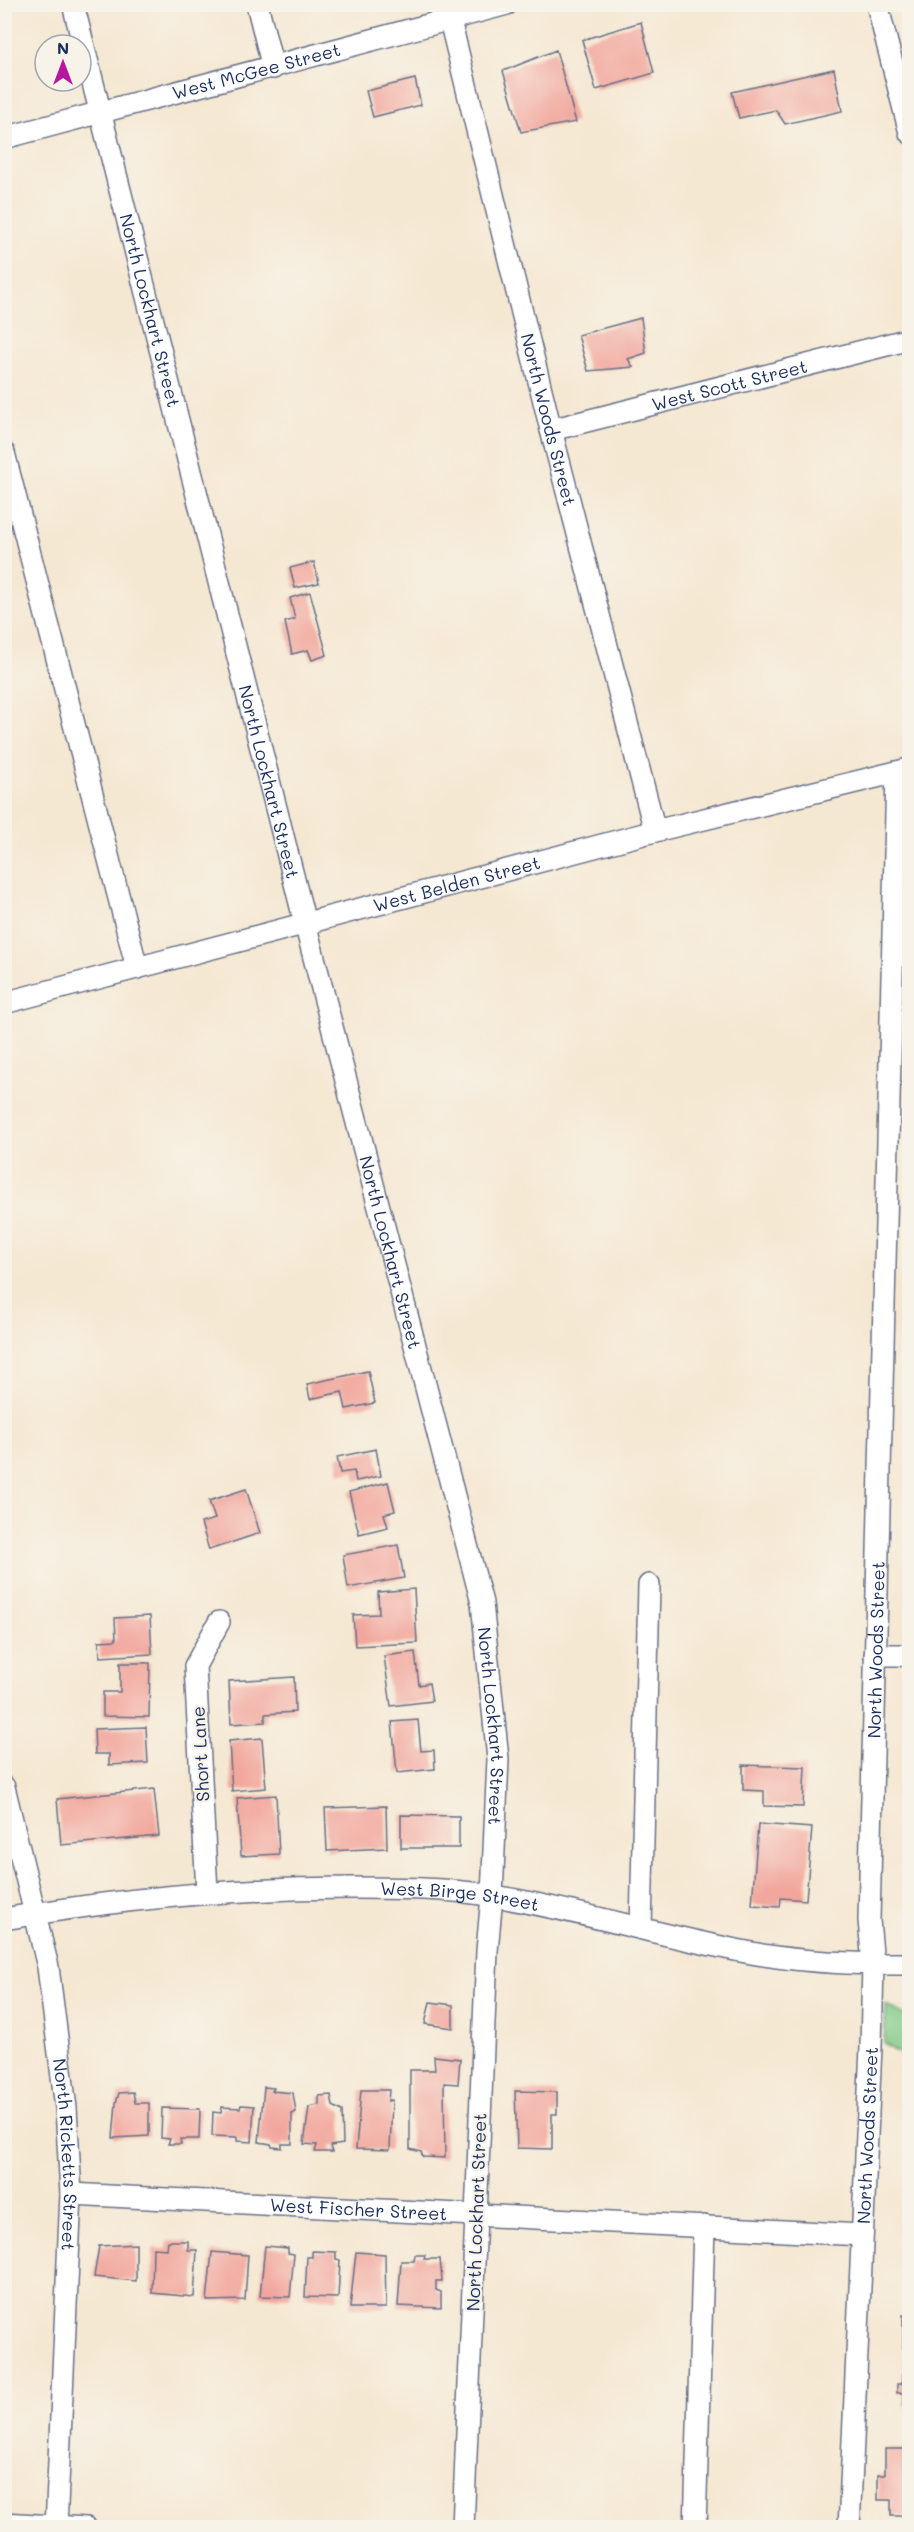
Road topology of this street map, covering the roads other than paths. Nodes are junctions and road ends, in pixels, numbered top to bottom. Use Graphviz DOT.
graph roads {
  1 [pos="72,4"];
  2 [pos="257,4"];
  3 [pos="507,4"];
  4 [pos="877,4"];
  5 [pos="448,12"];
  6 [pos="273,68"];
  7 [pos="903,77"];
  8 [pos="101,114"];
  9 [pos="909,133"];
  10 [pos="4,138"];
  11 [pos="909,339"];
  12 [pos="551,430"];
  13 [pos="4,453"];
  14 [pos="903,771"];
  15 [pos="655,831"];
  16 [pos="305,923"];
  17 [pos="137,968"];
  18 [pos="4,1003"];
  19 [pos="649,1585"];
  20 [pos="219,1622"];
  21 [pos="875,1655"];
  22 [pos="909,1655"];
  23 [pos="4,1788"];
  24 [pos="207,1892"];
  25 [pos="492,1896"];
  26 [pos="36,1913"];
  27 [pos="4,1919"];
  28 [pos="640,1928"];
  29 [pos="873,1964"];
  30 [pos="909,1965"];
  31 [pos="71,2194"];
  32 [pos="476,2214"];
  33 [pos="704,2226"];
  34 [pos="862,2235"];
  35 [pos="4,2523"];
  36 [pos="56,2527"];
  37 [pos="86,2528"];
  38 [pos="463,2528"];
  39 [pos="695,2528"];
  40 [pos="849,2528"];
  1 -- 8 [label="street, North Lockhart Street"];
  2 -- 6 [label="street"];
  3 -- 5 [label="street, West McGee Street"];
  4 -- 7 [label="street"];
  5 -- 6 [label="street, West McGee Street"];
  5 -- 12 [label="street, North Woods Street"];
  6 -- 8 [label="street, West McGee Street"];
  7 -- 9 [label="street"];
  8 -- 10 [label="street, West McGee Street"];
  8 -- 16 [label="street, North Lockhart Street"];
  11 -- 12 [label="street, West Scott Street"];
  12 -- 15 [label="street, North Woods Street"];
  13 -- 17 [label="street"];
  14 -- 15 [label="street, West Belden Street"];
  14 -- 21 [label="street, North Woods Street"];
  15 -- 16 [label="street, West Belden Street"];
  16 -- 17 [label="street, West Belden Street"];
  16 -- 25 [label="street, North Lockhart Street"];
  17 -- 18 [label="street, West Belden Street"];
  19 -- 28 [label="street"];
  20 -- 24 [label="street, Short Lane"];
  21 -- 22 [label="street"];
  21 -- 29 [label="street, North Woods Street"];
  23 -- 26 [label="street, North Ricketts Street"];
  24 -- 25 [label="street, West Birge Street"];
  24 -- 26 [label="street, West Birge Street"];
  25 -- 28 [label="street, West Birge Street"];
  25 -- 32 [label="street, North Lockhart Street"];
  26 -- 27 [label="street, West Birge Street"];
  26 -- 31 [label="street, North Ricketts Street"];
  28 -- 29 [label="street, West Birge Street"];
  29 -- 30 [label="street, West Birge Street"];
  29 -- 34 [label="street, North Woods Street"];
  31 -- 32 [label="street, West Fischer Street"];
  31 -- 36 [label="street, North Ricketts Street"];
  32 -- 33 [label="street, West Fischer Street"];
  32 -- 38 [label="street, North Lockhart Street"];
  33 -- 34 [label="street, West Fischer Street"];
  33 -- 39 [label="street"];
  34 -- 40 [label="street, North Woods Street"];
  35 -- 36 [label="street"];
  36 -- 37 [label="street"];
}
